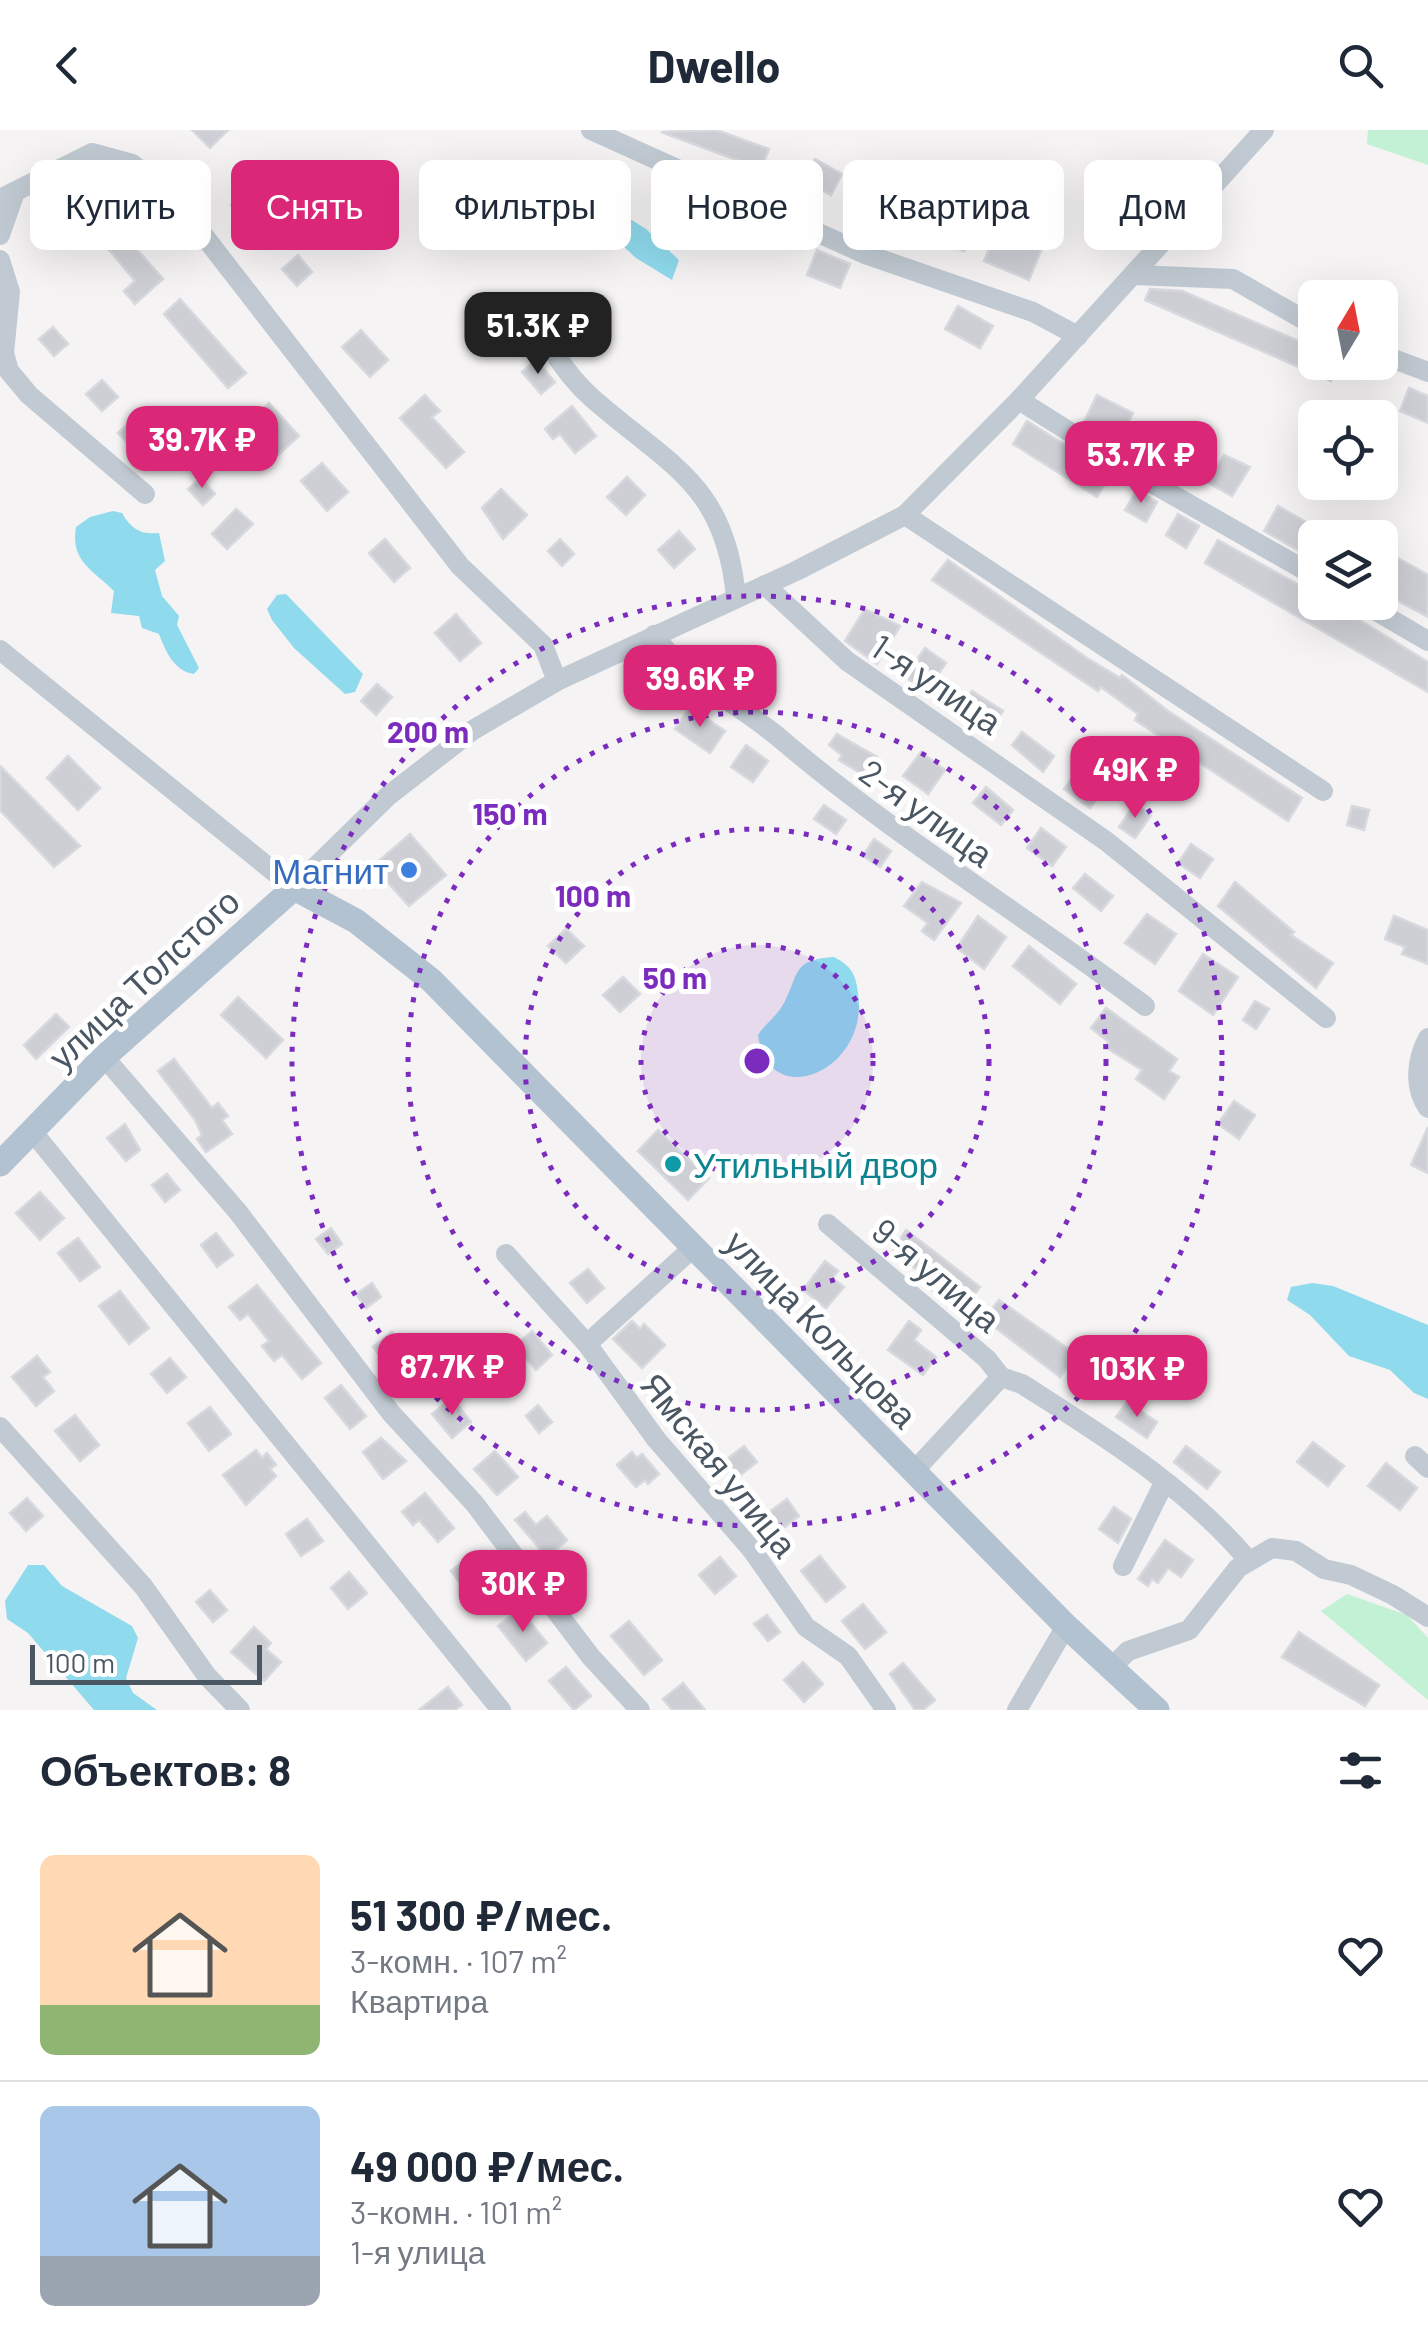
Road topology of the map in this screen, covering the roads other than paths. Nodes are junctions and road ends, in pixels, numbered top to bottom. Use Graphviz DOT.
graph roads {
  1 [pos="591,130"];
  2 [pos="1264,130"];
  3 [pos="7,197"];
  4 [pos="0,235"];
  5 [pos="0,260"];
  6 [pos="1134,276"];
  7 [pos="507,308"];
  8 [pos="1298,316"];
  9 [pos="1078,336"];
  10 [pos="1398,361"];
  11 [pos="1428,372"];
  12 [pos="1020,400"];
  13 [pos="145,494"];
  14 [pos="906,515"];
  15 [pos="1298,566"];
  16 [pos="765,585"];
  17 [pos="736,598"];
  18 [pos="1393,620"];
  19 [pos="654,635"];
  20 [pos="1428,640"];
  21 [pos="0,650"];
  22 [pos="557,681"];
  23 [pos="1324,791"];
  24 [pos="294,888"];
  25 [pos="1145,1006"];
  26 [pos="1326,1018"];
  27 [pos="1428,1038"];
  28 [pos="104,1057"];
  29 [pos="1428,1108"];
  30 [pos="32,1131"];
  31 [pos="0,1164"];
  32 [pos="828,1224"];
  33 [pos="695,1246"];
  34 [pos="506,1254"];
  35 [pos="587,1344"];
  36 [pos="1001,1376"];
  37 [pos="0,1428"];
  38 [pos="913,1472"];
  39 [pos="1164,1483"];
  40 [pos="1249,1560"];
  41 [pos="1123,1566"];
  42 [pos="1428,1617"];
  43 [pos="1066,1626"];
  44 [pos="1111,1668"];
  45 [pos="1151,1708"];
  46 [pos="240,1710"];
  47 [pos="500,1710"];
  48 [pos="640,1710"];
  49 [pos="886,1710"];
  50 [pos="1017,1710"];
  1 -- 9 [label="street"];
  2 -- 6 [label="street"];
  3 -- 4 [label="street"];
  3 -- 22 [label="street"];
  5 -- 13 [label="street"];
  6 -- 8 [label="street"];
  6 -- 9 [label="street"];
  7 -- 17 [label="street"];
  9 -- 12 [label="street"];
  10 -- 11 [label="street"];
  12 -- 14 [label="street"];
  12 -- 15 [label="street"];
  14 -- 16 [label="street"];
  14 -- 23 [label="street"];
  16 -- 17 [label="street"];
  16 -- 26 [label="street, 1-я улица"];
  17 -- 19 [label="street"];
  18 -- 20 [label="street"];
  19 -- 22 [label="street"];
  19 -- 25 [label="street, 2-я улица"];
  21 -- 24 [label="street"];
  22 -- 24 [label="street"];
  24 -- 28 [label="main road, улица Толстого"];
  24 -- 33 [label="main road, улица Кольцова"];
  27 -- 29 [label="street"];
  28 -- 30 [label="main road, улица Толстого"];
  28 -- 48 [label="street"];
  30 -- 31 [label="main road, улица Толстого"];
  30 -- 47 [label="street"];
  32 -- 36 [label="street, 9-я улица"];
  33 -- 35 [label="street"];
  33 -- 38 [label="main road, улица Кольцова"];
  34 -- 35 [label="street, Ямская улица"];
  35 -- 49 [label="street, Ямская улица"];
  36 -- 38 [label="street"];
  36 -- 39 [label="street, 9-я улица"];
  37 -- 46 [label="street"];
  38 -- 43 [label="main road, улица Кольцова"];
  39 -- 40 [label="street, 9-я улица"];
  39 -- 41 [label="street"];
  40 -- 42 [label="street"];
  40 -- 44 [label="street"];
  43 -- 44 [label="main road, улица Кольцова"];
  43 -- 50 [label="street"];
  44 -- 45 [label="main road, улица Кольцова"];
}
